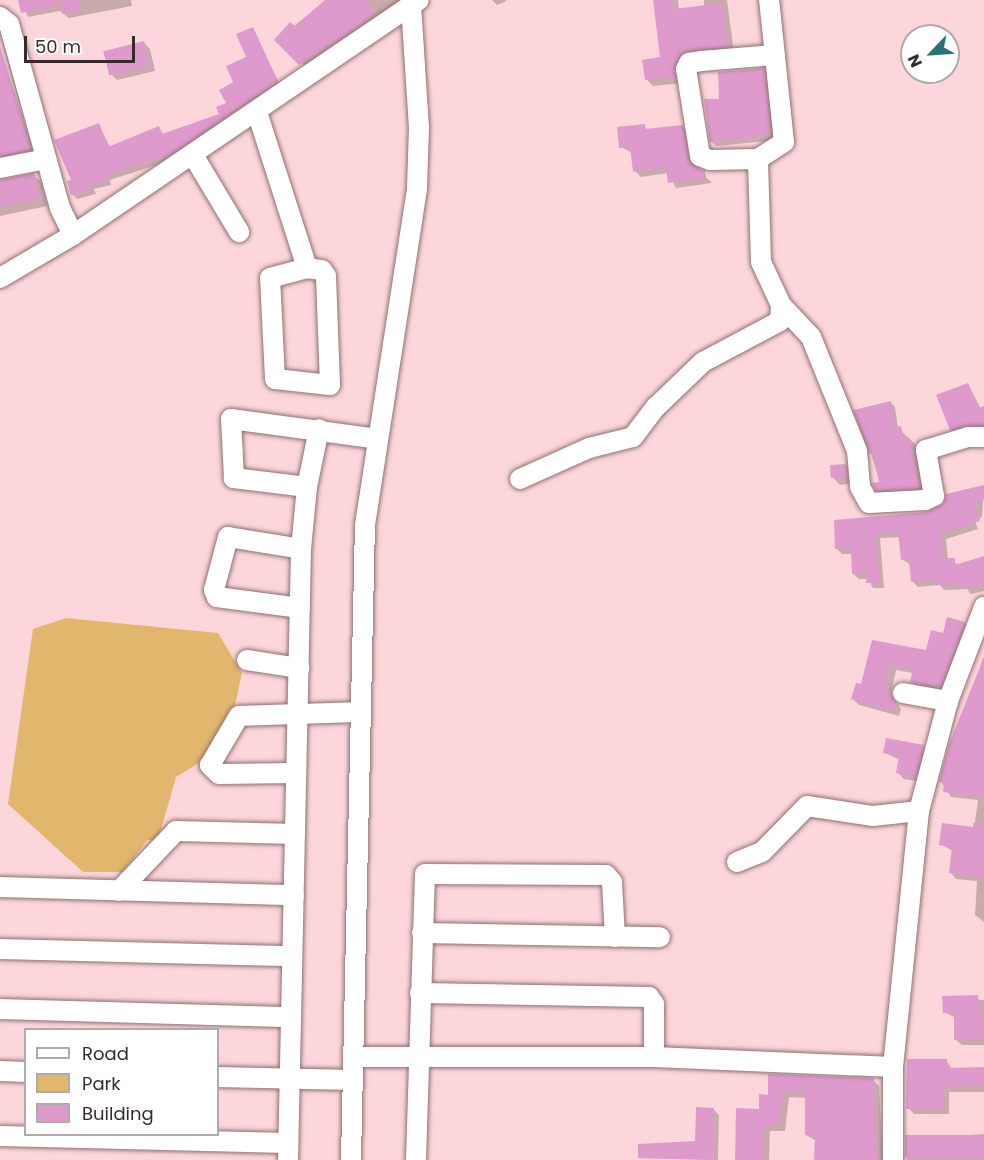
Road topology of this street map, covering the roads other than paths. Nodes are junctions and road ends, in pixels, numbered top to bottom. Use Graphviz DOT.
graph roads {
  1 [pos="770,0"];
  2 [pos="415,2"];
  3 [pos="0,17"];
  4 [pos="774,55"];
  5 [pos="257,112"];
  6 [pos="193,155"];
  7 [pos="46,159"];
  8 [pos="758,159"];
  9 [pos="0,168"];
  10 [pos="238,232"];
  11 [pos="72,236"];
  12 [pos="307,268"];
  13 [pos="0,278"];
  14 [pos="782,305"];
  15 [pos="319,429"];
  16 [pos="984,437"];
  17 [pos="378,439"];
  18 [pos="520,479"];
  19 [pos="307,487"];
  20 [pos="302,549"];
  21 [pos="984,607"];
  22 [pos="300,608"];
  23 [pos="247,660"];
  24 [pos="299,668"];
  25 [pos="903,693"];
  26 [pos="948,701"];
  27 [pos="361,712"];
  28 [pos="298,714"];
  29 [pos="296,773"];
  30 [pos="919,811"];
  31 [pos="295,834"];
  32 [pos="737,862"];
  33 [pos="0,887"];
  34 [pos="119,891"];
  35 [pos="294,895"];
  36 [pos="422,933"];
  37 [pos="615,937"];
  38 [pos="660,937"];
  39 [pos="0,949"];
  40 [pos="292,956"];
  41 [pos="420,993"];
  42 [pos="0,1009"];
  43 [pos="291,1017"];
  44 [pos="353,1057"];
  45 [pos="418,1057"];
  46 [pos="654,1057"];
  47 [pos="893,1067"];
  48 [pos="0,1071"];
  49 [pos="24,1072"];
  50 [pos="219,1077"];
  51 [pos="290,1079"];
  52 [pos="353,1080"];
  53 [pos="0,1136"];
  54 [pos="288,1151"];
  55 [pos="351,1160"];
  56 [pos="416,1160"];
  57 [pos="893,1160"];
  1 -- 4 [label="street"];
  2 -- 5 [label="street"];
  2 -- 17 [label="street"];
  3 -- 7 [label="street"];
  4 -- 8 [label="street"];
  4 -- 8 [label="street"];
  5 -- 6 [label="street"];
  5 -- 12 [label="street"];
  6 -- 10 [label="street"];
  6 -- 11 [label="street"];
  7 -- 9 [label="street"];
  7 -- 11 [label="street"];
  8 -- 14 [label="street"];
  11 -- 13 [label="street"];
  12 -- 12 [label="street"];
  14 -- 16 [label="street"];
  14 -- 18 [label="street"];
  15 -- 17 [label="street"];
  15 -- 19 [label="street"];
  15 -- 19 [label="street"];
  17 -- 27 [label="street"];
  19 -- 20 [label="street"];
  20 -- 22 [label="street"];
  20 -- 22 [label="street"];
  21 -- 26 [label="street"];
  22 -- 24 [label="street"];
  23 -- 24 [label="street"];
  24 -- 28 [label="street"];
  25 -- 26 [label="street"];
  26 -- 30 [label="street"];
  27 -- 28 [label="street"];
  27 -- 44 [label="street"];
  28 -- 29 [label="street"];
  28 -- 29 [label="street"];
  29 -- 31 [label="street"];
  30 -- 32 [label="street"];
  30 -- 47 [label="street"];
  31 -- 34 [label="street"];
  31 -- 35 [label="street"];
  33 -- 34 [label="street"];
  34 -- 35 [label="street"];
  35 -- 40 [label="street"];
  36 -- 37 [label="street"];
  36 -- 37 [label="street"];
  36 -- 41 [label="street"];
  37 -- 38 [label="street"];
  39 -- 40 [label="street"];
  40 -- 43 [label="street"];
  41 -- 45 [label="street"];
  41 -- 46 [label="street"];
  42 -- 43 [label="street"];
  43 -- 51 [label="street"];
  44 -- 45 [label="street"];
  44 -- 52 [label="street"];
  45 -- 46 [label="street"];
  45 -- 56 [label="street"];
  46 -- 47 [label="street"];
  47 -- 57 [label="street"];
  48 -- 49 [label="street"];
  50 -- 51 [label="street"];
  51 -- 52 [label="street"];
  51 -- 54 [label="street"];
  52 -- 55 [label="street"];
  53 -- 54 [label="street"];
}
